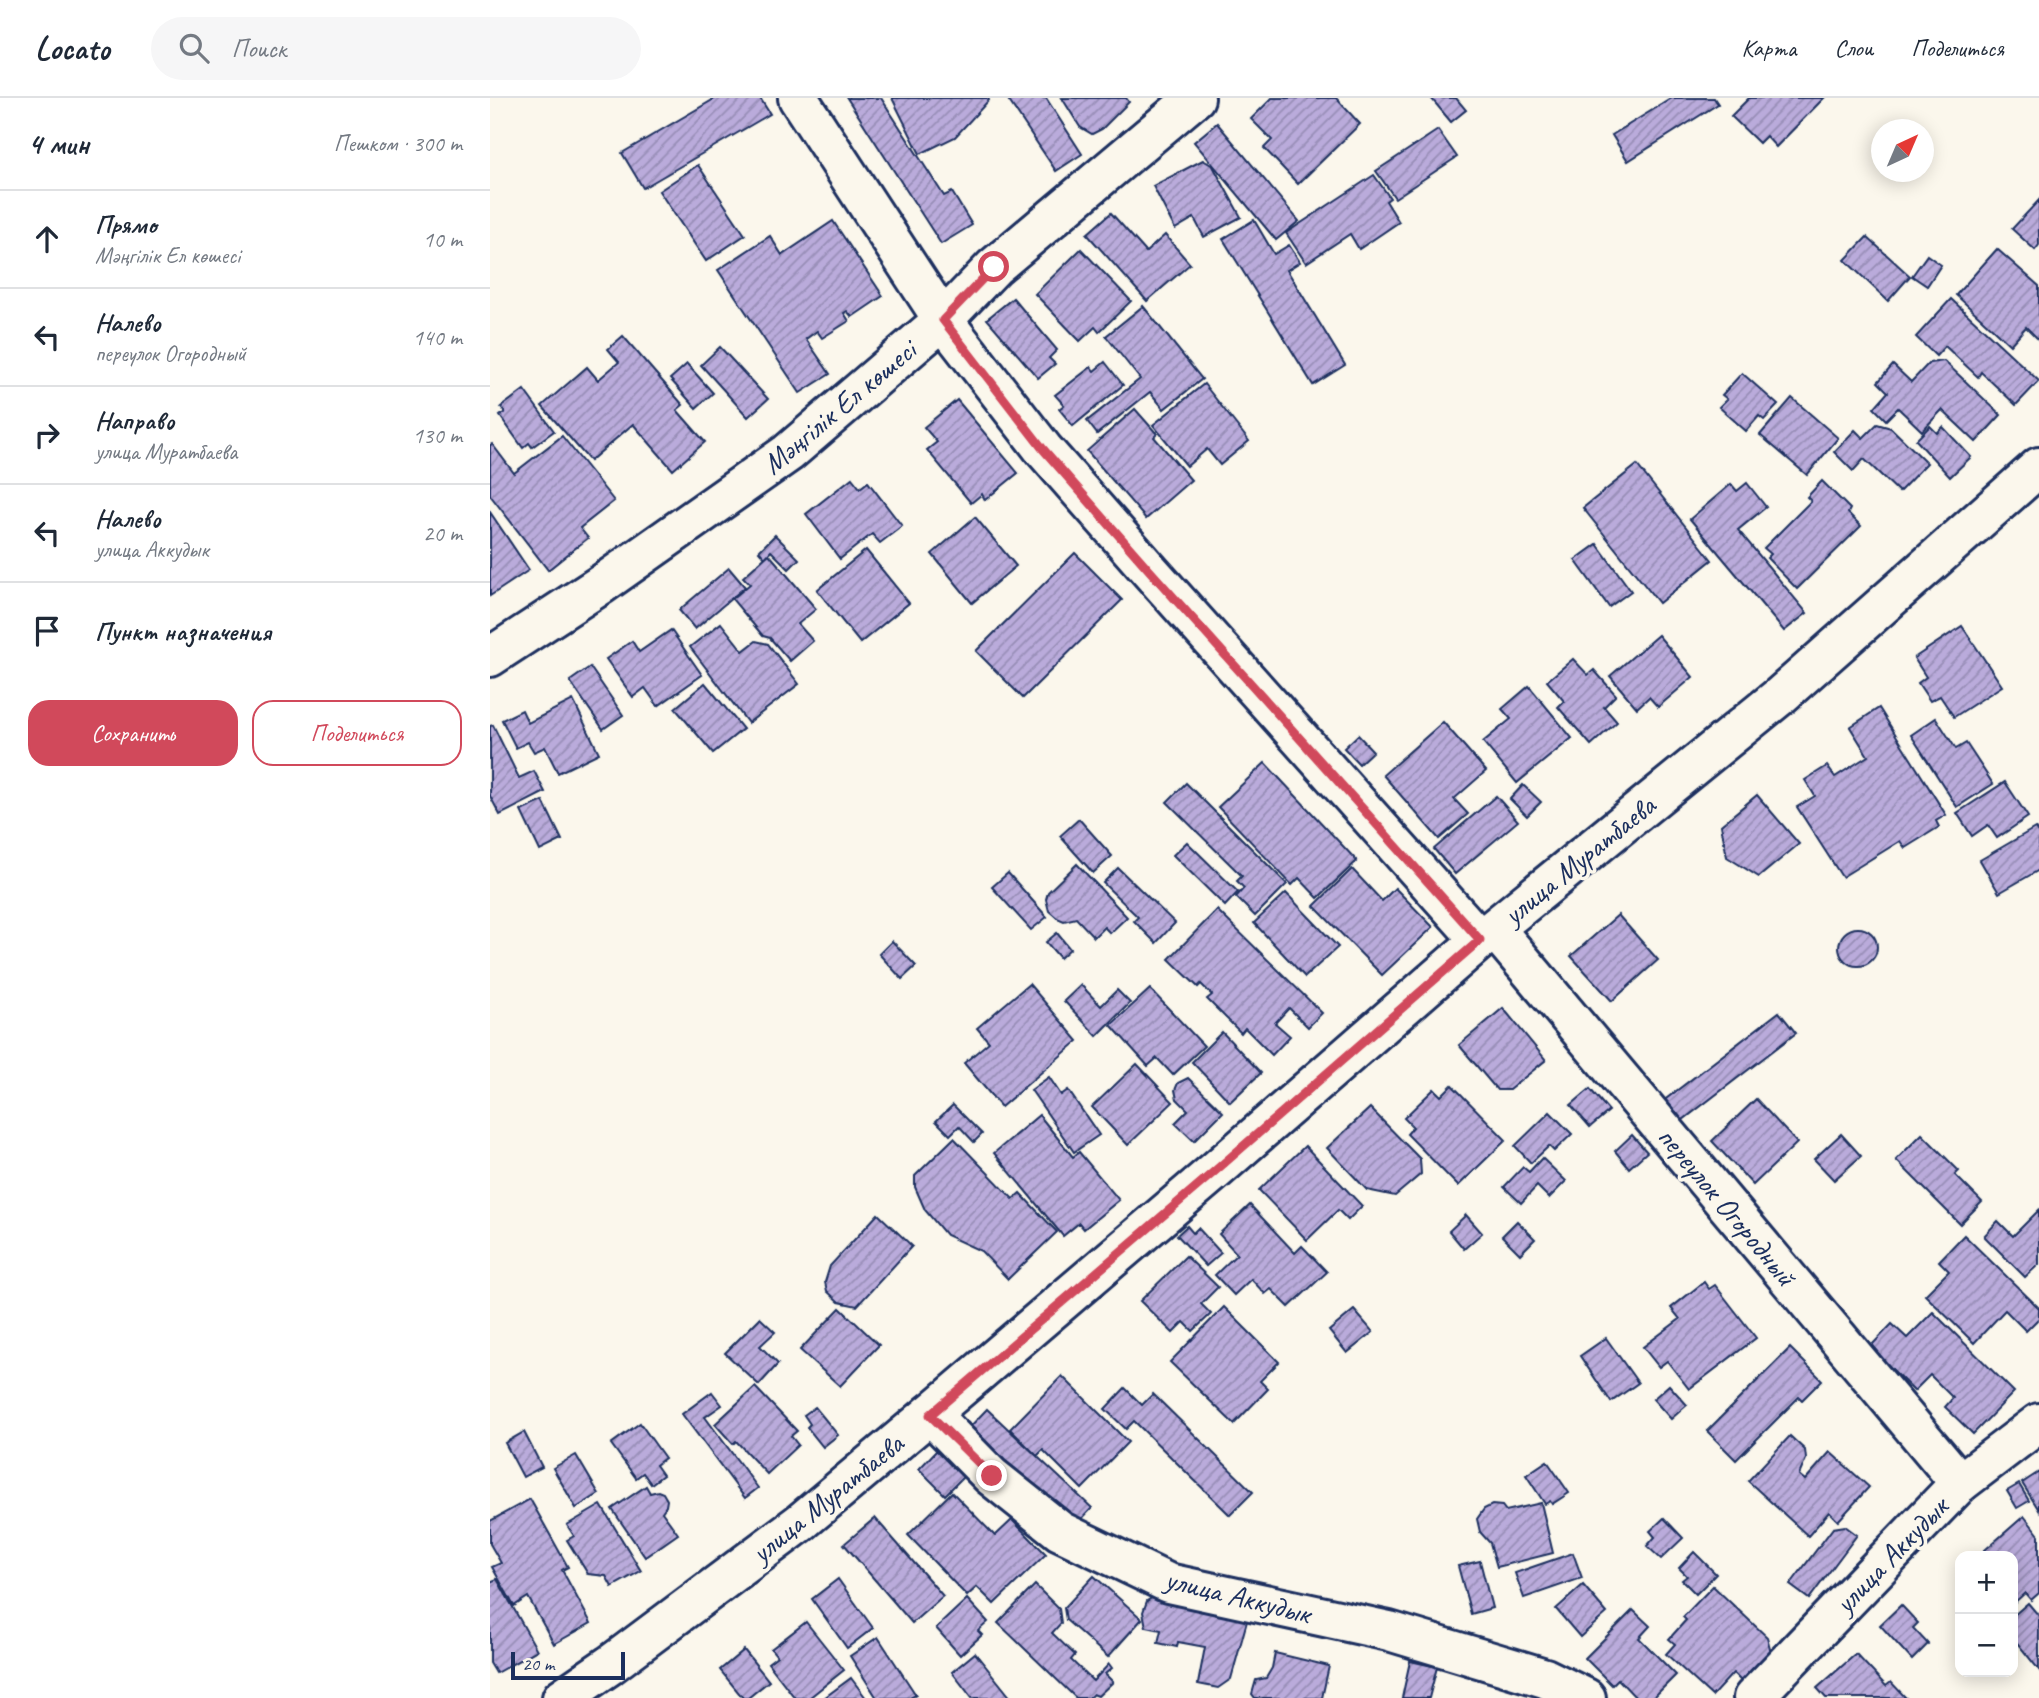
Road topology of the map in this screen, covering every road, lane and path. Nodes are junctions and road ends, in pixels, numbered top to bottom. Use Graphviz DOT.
graph roads {
  1 [pos="797,98"];
  2 [pos="1195,98"];
  3 [pos="943,320"];
  4 [pos="2039,467"];
  5 [pos="490,657"];
  6 [pos="1487,934"];
  7 [pos="930,1415"];
  8 [pos="2039,1423"];
  9 [pos="1960,1483"];
  10 [pos="562,1698"];
  11 [pos="1587,1698"];
  12 [pos="1753,1698"];
  1 -- 3 [label="street, переулок Огородный"];
  2 -- 3 [label="street, Мәңгілік Ел көшесі"];
  3 -- 5 [label="street, Мәңгілік Ел көшесі"];
  3 -- 6 [label="street, переулок Огородный"];
  4 -- 6 [label="street, улица Муратбаева"];
  6 -- 7 [label="street, улица Муратбаева"];
  6 -- 9 [label="street, переулок Огородный"];
  7 -- 10 [label="street, улица Муратбаева"];
  7 -- 11 [label="street, улица Аккудык"];
  8 -- 9 [label="street, улица Аккудык"];
  9 -- 12 [label="street, улица Аккудык"];
}
